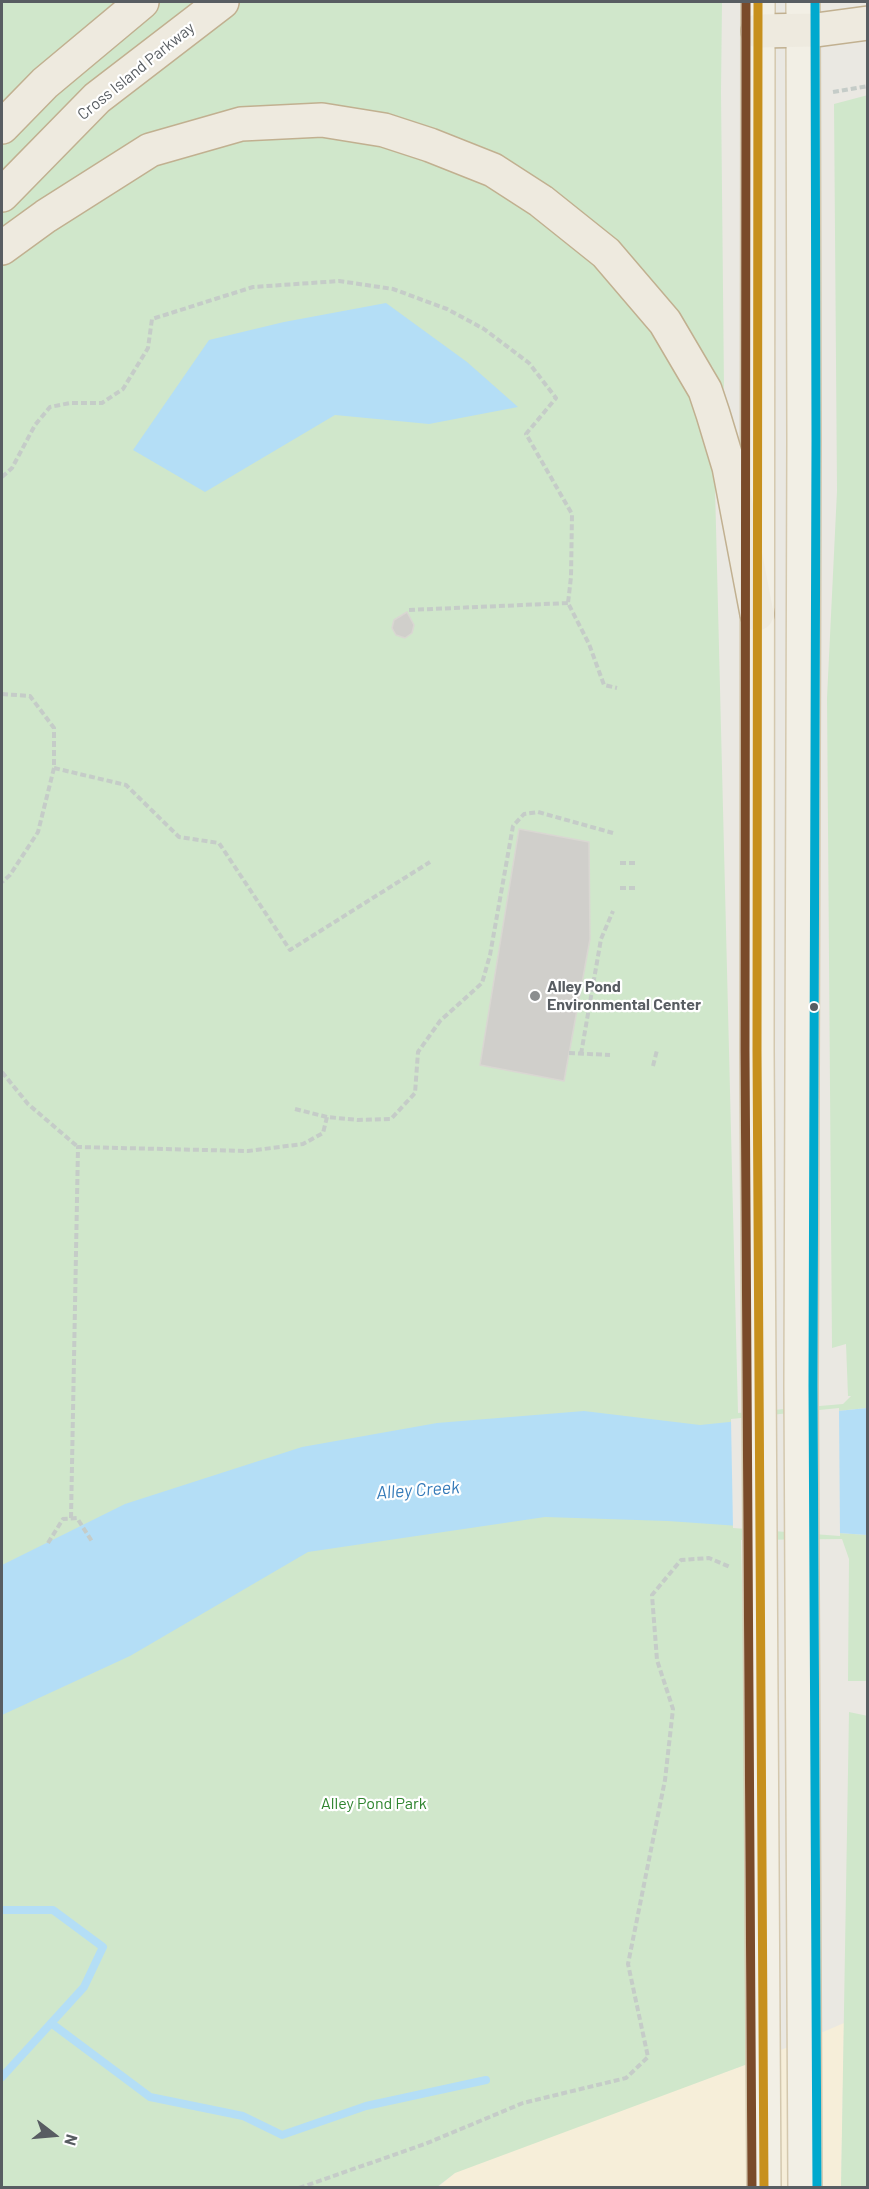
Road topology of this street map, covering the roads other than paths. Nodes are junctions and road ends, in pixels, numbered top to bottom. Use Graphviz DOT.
graph roads {
  1 [pos="142,2"];
  2 [pos="222,2"];
  3 [pos="758,16"];
  4 [pos="803,16"];
  5 [pos="867,23"];
  6 [pos="2,127"];
  7 [pos="2,195"];
  8 [pos="2,248"];
  9 [pos="757,614"];
  10 [pos="764,2187"];
  11 [pos="805,2187"];
  1 -- 6 [label="highway"];
  2 -- 7 [label="highway, Cross Island Parkway"];
  3 -- 4 [label="highway"];
  3 -- 9 [label="main road"];
  4 -- 5 [label="highway"];
  4 -- 11 [label="main road"];
  8 -- 9 [label="highway"];
  9 -- 10 [label="main road"];
}
